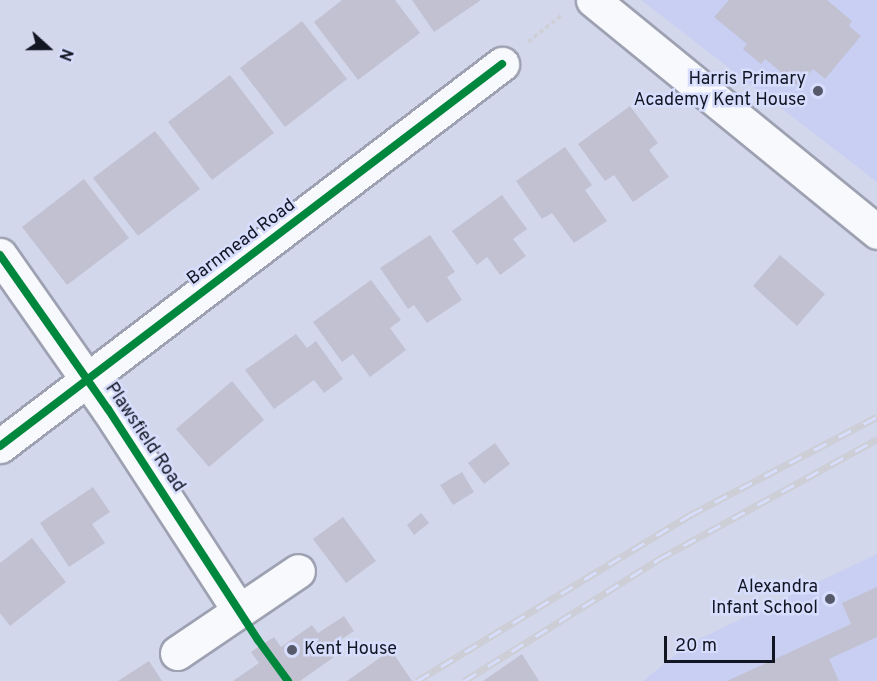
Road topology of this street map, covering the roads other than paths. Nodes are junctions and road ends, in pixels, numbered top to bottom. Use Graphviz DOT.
graph roads {
  1 [pos="594,0"];
  2 [pos="502,64"];
  3 [pos="877,232"];
  4 [pos="0,255"];
  5 [pos="87,380"];
  6 [pos="0,446"];
  7 [pos="298,572"];
  8 [pos="239,611"];
  9 [pos="177,653"];
  1 -- 3 [label="street"];
  2 -- 5 [label="street, Barnmead Road"];
  4 -- 5 [label="street, Plawsfield Road"];
  5 -- 6 [label="street, Barnmead Road"];
  5 -- 8 [label="street, Plawsfield Road"];
  7 -- 8 [label="street"];
  8 -- 9 [label="street"];
}
